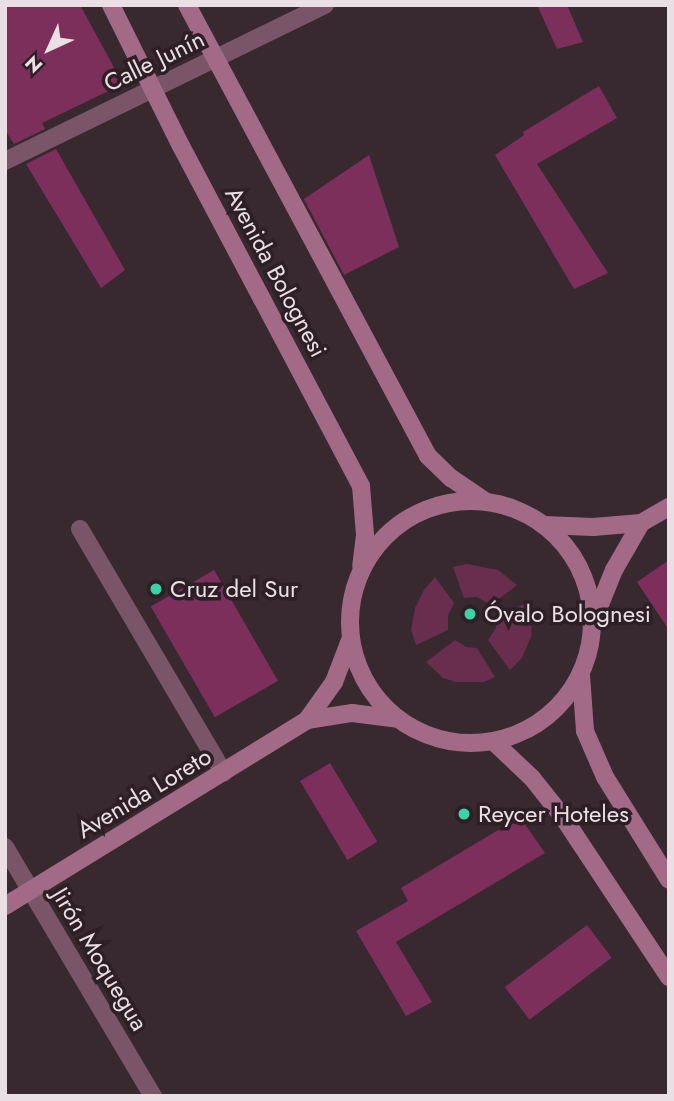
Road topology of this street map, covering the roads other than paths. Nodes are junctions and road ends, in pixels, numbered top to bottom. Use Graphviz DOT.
graph roads {
  1 [pos="111,5"];
  2 [pos="187,5"];
  3 [pos="324,5"];
  4 [pos="215,59"];
  5 [pos="154,87"];
  6 [pos="5,161"];
  7 [pos="485,501"];
  8 [pos="669,507"];
  9 [pos="642,523"];
  10 [pos="544,525"];
  11 [pos="80,529"];
  12 [pos="361,569"];
  13 [pos="593,620"];
  14 [pos="350,639"];
  15 [pos="582,675"];
  16 [pos="398,719"];
  17 [pos="307,720"];
  18 [pos="494,742"];
  19 [pos="224,773"];
  20 [pos="5,847"];
  21 [pos="669,880"];
  22 [pos="31,891"];
  23 [pos="5,906"];
  24 [pos="669,977"];
  25 [pos="153,1096"];
  1 -- 5 [label="main road, Avenida Bolognesi"];
  2 -- 4 [label="main road, Avenida Bolognesi"];
  3 -- 4 [label="street, Calle Junín"];
  4 -- 5 [label="street, Calle Junín"];
  4 -- 7 [label="main road, Avenida Bolognesi"];
  5 -- 6 [label="street, Calle Junín"];
  5 -- 12 [label="main road, Avenida Bolognesi"];
  7 -- 10 [label="main road"];
  7 -- 12 [label="main road"];
  8 -- 9 [label="main road"];
  9 -- 10 [label="main road"];
  9 -- 13 [label="main road"];
  10 -- 13 [label="main road"];
  11 -- 19 [label="street"];
  12 -- 14 [label="main road"];
  13 -- 15 [label="main road"];
  14 -- 16 [label="main road"];
  14 -- 17 [label="main road, Avenida Loreto"];
  15 -- 18 [label="main road"];
  15 -- 21 [label="main road"];
  16 -- 17 [label="main road, Avenida Loreto"];
  16 -- 18 [label="main road"];
  17 -- 19 [label="main road, Avenida Loreto"];
  18 -- 24 [label="main road"];
  19 -- 22 [label="main road, Avenida Loreto"];
  20 -- 22 [label="street, Jirón Moquegua"];
  22 -- 23 [label="main road, Avenida Loreto"];
  22 -- 25 [label="street, Jirón Moquegua"];
}
